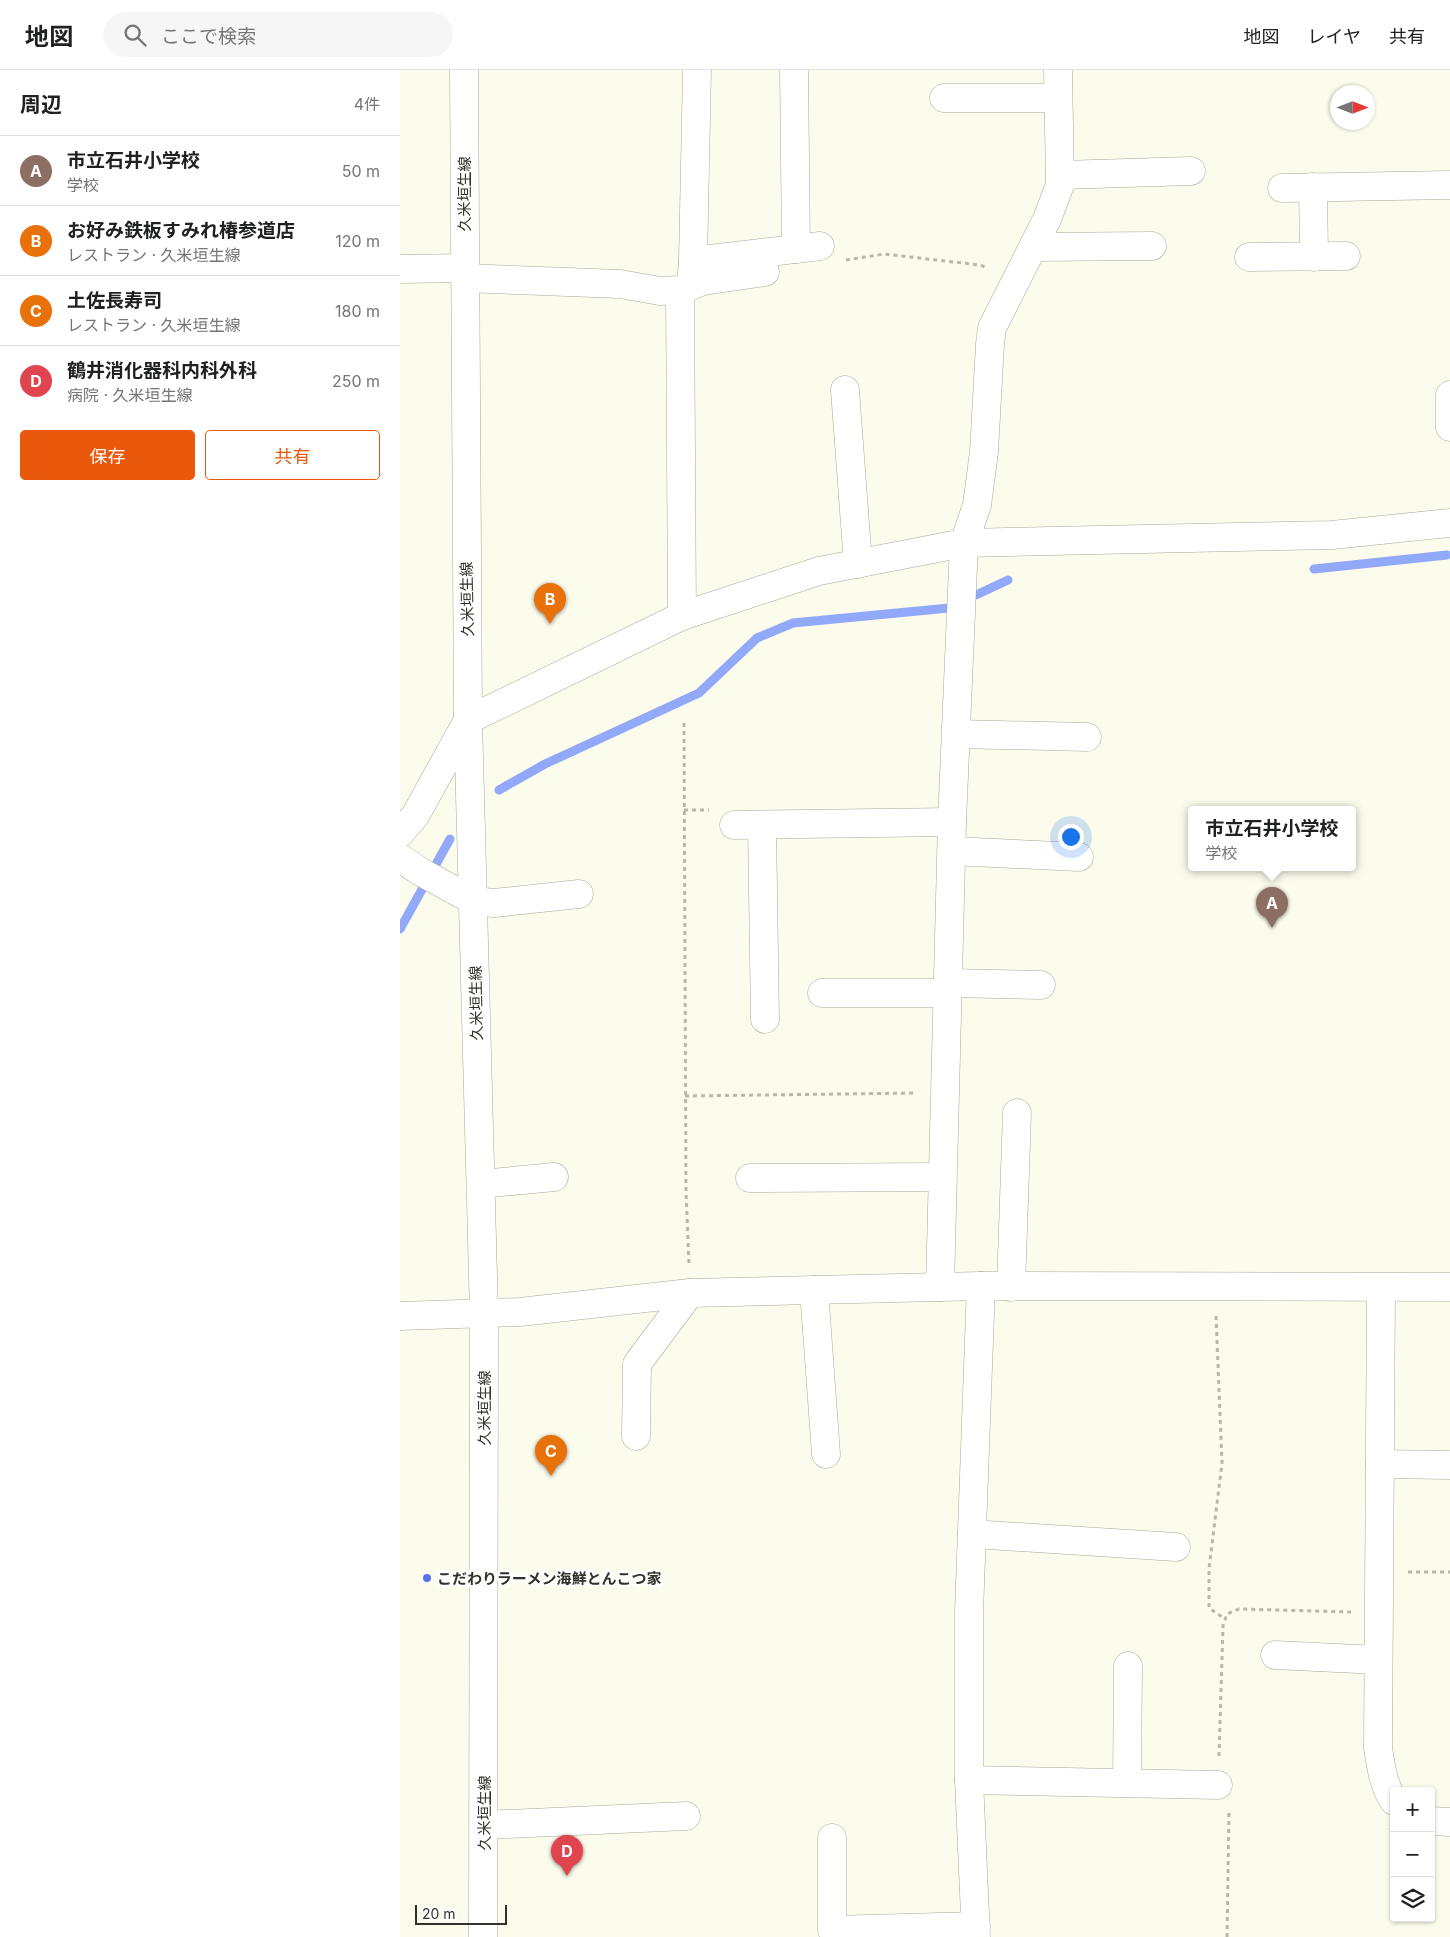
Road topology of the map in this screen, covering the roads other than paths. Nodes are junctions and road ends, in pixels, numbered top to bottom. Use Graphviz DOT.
graph roads {
  1 [pos="464,70"];
  2 [pos="697,70"];
  3 [pos="794,70"];
  4 [pos="1058,70"];
  5 [pos="944,98"];
  6 [pos="1058,98"];
  7 [pos="1191,171"];
  8 [pos="1061,175"];
  9 [pos="1450,185"];
  10 [pos="1313,187"];
  11 [pos="1282,188"];
  12 [pos="1152,246"];
  13 [pos="1033,247"];
  14 [pos="1314,256"];
  15 [pos="1346,256"];
  16 [pos="1249,257"];
  17 [pos="400,269"];
  18 [pos="765,272"];
  19 [pos="464,273"];
  20 [pos="688,279"];
  21 [pos="845,390"];
  22 [pos="1450,395"];
  23 [pos="1450,427"];
  24 [pos="1450,524"];
  25 [pos="964,543"];
  26 [pos="858,564"];
  27 [pos="682,616"];
  28 [pos="468,720"];
  29 [pos="957,734"];
  30 [pos="1087,738"];
  31 [pos="952,822"];
  32 [pos="734,825"];
  33 [pos="762,826"];
  34 [pos="400,833"];
  35 [pos="952,851"];
  36 [pos="1079,856"];
  37 [pos="420,871"];
  38 [pos="579,894"];
  39 [pos="474,901"];
  40 [pos="1041,985"];
  41 [pos="948,988"];
  42 [pos="822,993"];
  43 [pos="765,1019"];
  44 [pos="1017,1112"];
  45 [pos="554,1176"];
  46 [pos="942,1177"];
  47 [pos="750,1178"];
  48 [pos="481,1184"];
  49 [pos="981,1286"];
  50 [pos="940,1287"];
  51 [pos="1011,1287"];
  52 [pos="1450,1287"];
  53 [pos="1382,1288"];
  54 [pos="814,1290"];
  55 [pos="690,1294"];
  56 [pos="484,1314"];
  57 [pos="400,1316"];
  58 [pos="636,1436"];
  59 [pos="826,1454"];
  60 [pos="1380,1464"];
  61 [pos="1450,1465"];
  62 [pos="972,1534"];
  63 [pos="1176,1547"];
  64 [pos="1275,1655"];
  65 [pos="1378,1660"];
  66 [pos="1128,1666"];
  67 [pos="970,1780"];
  68 [pos="1127,1782"];
  69 [pos="1218,1785"];
  70 [pos="1390,1793"];
  71 [pos="686,1816"];
  72 [pos="1435,1821"];
  73 [pos="1450,1822"];
  74 [pos="484,1825"];
  75 [pos="832,1838"];
  76 [pos="976,1931"];
  77 [pos="483,1937"];
  1 -- 19 [label="street, 久米垣生線"];
  2 -- 20 [label="street"];
  3 -- 20 [label="street"];
  4 -- 6 [label="street"];
  5 -- 6 [label="street"];
  6 -- 8 [label="street"];
  7 -- 8 [label="street"];
  8 -- 13 [label="street"];
  9 -- 10 [label="street"];
  10 -- 11 [label="street"];
  10 -- 14 [label="street"];
  12 -- 13 [label="street"];
  13 -- 25 [label="street"];
  14 -- 15 [label="street"];
  14 -- 16 [label="street"];
  17 -- 19 [label="street"];
  18 -- 20 [label="street"];
  19 -- 20 [label="street"];
  19 -- 28 [label="street, 久米垣生線"];
  20 -- 27 [label="street"];
  21 -- 26 [label="street"];
  22 -- 23 [label="street"];
  24 -- 25 [label="street"];
  25 -- 26 [label="street"];
  25 -- 29 [label="street"];
  26 -- 27 [label="street"];
  27 -- 28 [label="street"];
  28 -- 34 [label="street"];
  28 -- 39 [label="street, 久米垣生線"];
  29 -- 30 [label="street"];
  29 -- 31 [label="street"];
  31 -- 33 [label="street"];
  31 -- 35 [label="street"];
  32 -- 33 [label="street"];
  33 -- 43 [label="street"];
  35 -- 36 [label="street"];
  35 -- 41 [label="street"];
  37 -- 39 [label="street"];
  38 -- 39 [label="street"];
  39 -- 48 [label="street, 久米垣生線"];
  40 -- 41 [label="street"];
  41 -- 42 [label="street"];
  41 -- 46 [label="street"];
  44 -- 51 [label="street"];
  45 -- 48 [label="street"];
  46 -- 47 [label="street"];
  46 -- 50 [label="street"];
  48 -- 56 [label="street, 久米垣生線"];
  49 -- 50 [label="street"];
  49 -- 51 [label="street"];
  49 -- 62 [label="street"];
  50 -- 54 [label="street"];
  51 -- 53 [label="street"];
  52 -- 53 [label="street"];
  53 -- 60 [label="street"];
  54 -- 55 [label="street"];
  54 -- 59 [label="street"];
  55 -- 56 [label="street"];
  55 -- 58 [label="street"];
  56 -- 57 [label="street"];
  56 -- 74 [label="street, 久米垣生線"];
  60 -- 61 [label="street"];
  60 -- 65 [label="street"];
  62 -- 63 [label="street"];
  62 -- 67 [label="street"];
  64 -- 65 [label="street"];
  65 -- 70 [label="street"];
  66 -- 68 [label="street"];
  67 -- 68 [label="street"];
  67 -- 76 [label="street"];
  68 -- 69 [label="street"];
  71 -- 74 [label="street"];
  72 -- 73 [label="street"];
  74 -- 77 [label="street, 久米垣生線"];
  75 -- 76 [label="street"];
}
